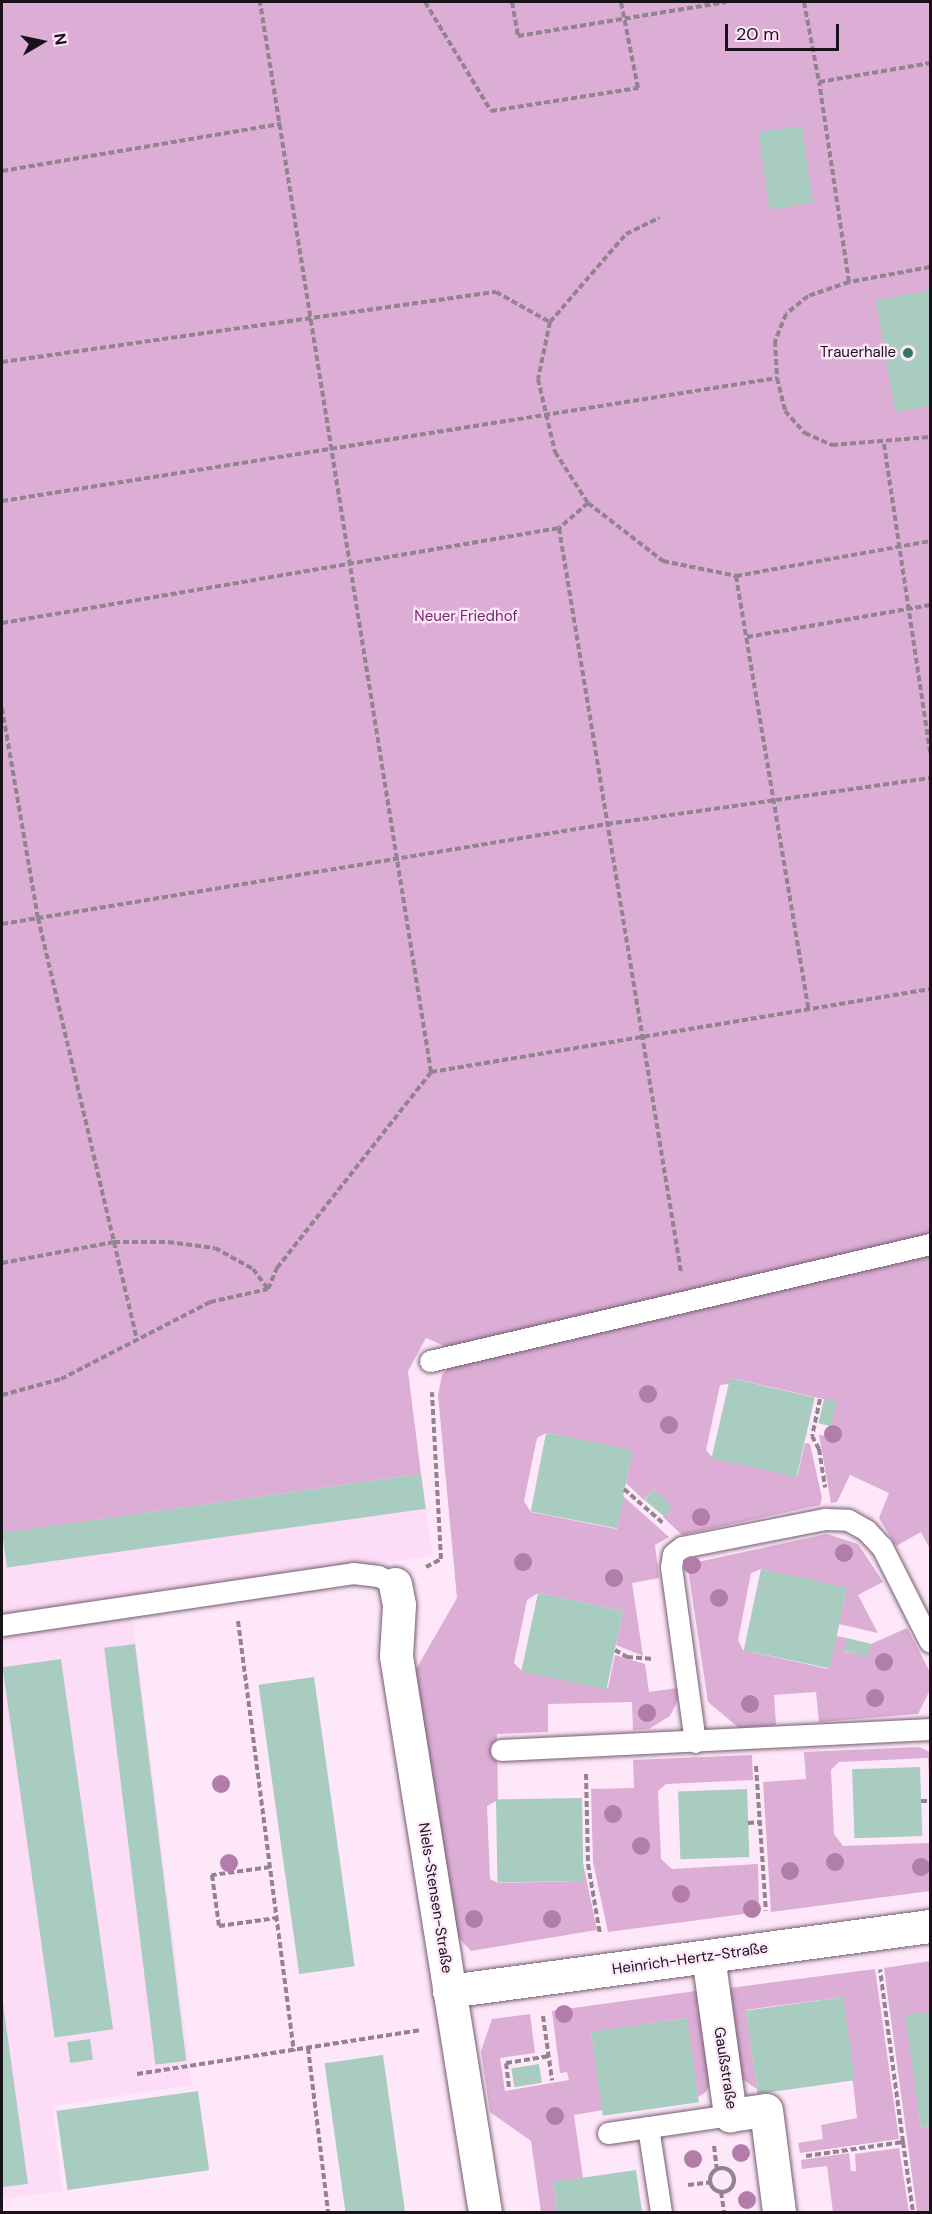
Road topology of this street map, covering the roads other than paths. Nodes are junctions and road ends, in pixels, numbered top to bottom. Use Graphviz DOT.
graph roads {
  1 [pos="930,1244"];
  2 [pos="430,1361"];
  3 [pos="395,1584"];
  4 [pos="2,1625"];
  5 [pos="930,1642"];
  6 [pos="930,1729"];
  7 [pos="694,1742"];
  8 [pos="501,1750"];
  9 [pos="930,1926"];
  10 [pos="708,1956"];
  11 [pos="449,1991"];
  12 [pos="730,2115"];
  13 [pos="648,2127"];
  14 [pos="608,2133"];
  15 [pos="485,2212"];
  16 [pos="661,2212"];
  17 [pos="779,2212"];
  1 -- 2 [label="lane"];
  3 -- 4 [label="lane"];
  3 -- 11 [label="street, Niels-Stensen-Straße"];
  5 -- 7 [label="lane"];
  6 -- 7 [label="lane"];
  7 -- 8 [label="lane"];
  9 -- 10 [label="street, Heinrich-Hertz-Straße"];
  10 -- 11 [label="street, Heinrich-Hertz-Straße"];
  10 -- 12 [label="street, Gaußstraße"];
  11 -- 15 [label="street, Niels-Stensen-Straße"];
  12 -- 13 [label="lane"];
  12 -- 17 [label="street, Gaußstraße"];
  13 -- 14 [label="lane"];
  13 -- 16 [label="lane"];
}
